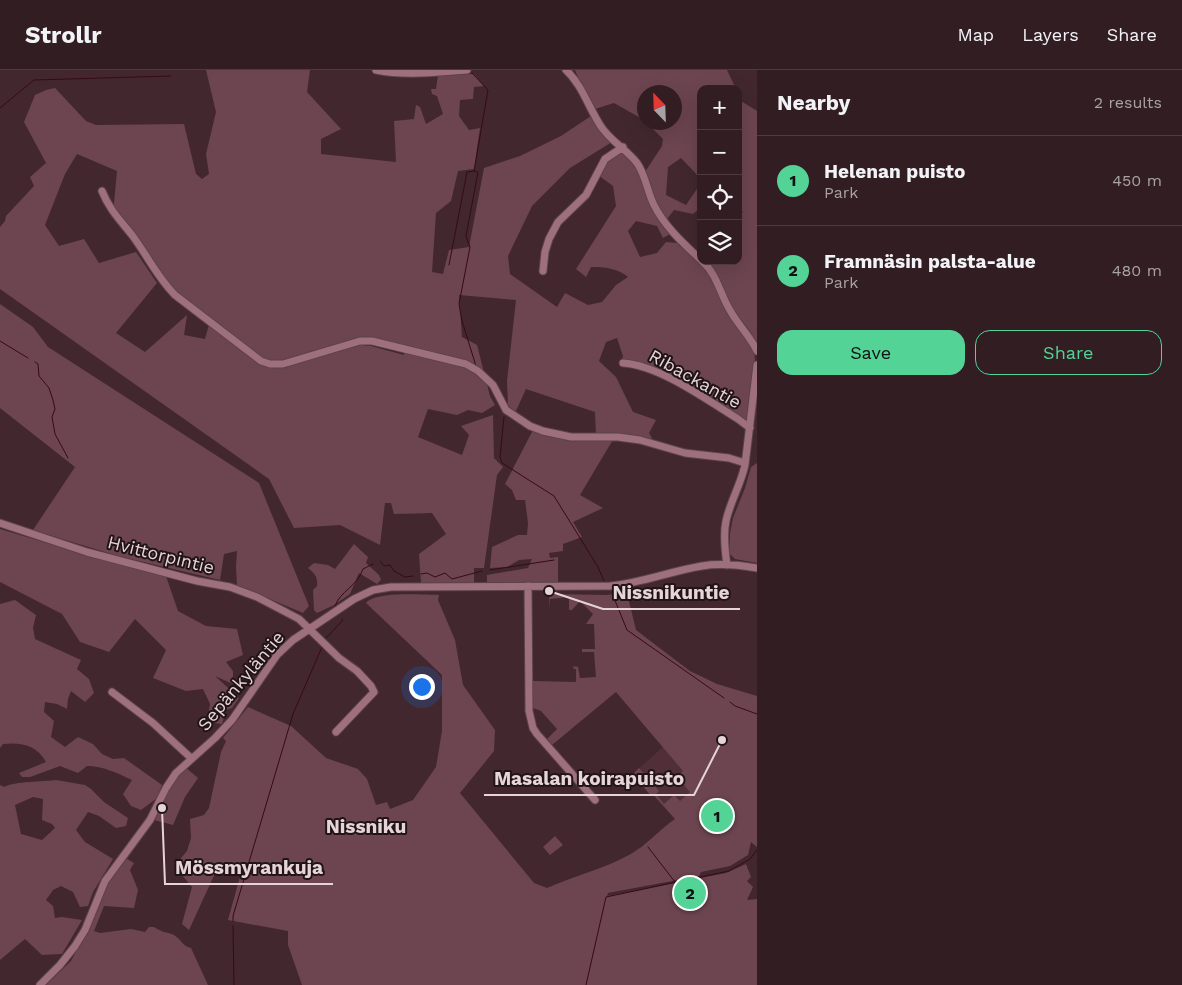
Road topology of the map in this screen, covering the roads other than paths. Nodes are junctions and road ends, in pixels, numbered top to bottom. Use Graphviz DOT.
graph roads {
  1 [pos="376,70"];
  2 [pos="467,70"];
  3 [pos="566,70"];
  4 [pos="623,147"];
  5 [pos="102,191"];
  6 [pos="697,256"];
  7 [pos="705,265"];
  8 [pos="543,271"];
  9 [pos="757,351"];
  10 [pos="623,363"];
  11 [pos="757,365"];
  12 [pos="750,428"];
  13 [pos="745,463"];
  14 [pos="0,523"];
  15 [pos="727,565"];
  16 [pos="757,568"];
  17 [pos="528,586"];
  18 [pos="309,628"];
  19 [pos="112,692"];
  20 [pos="336,732"];
  21 [pos="191,758"];
  22 [pos="595,800"];
  23 [pos="40,985"];
  1 -- 2 [label="street"];
  3 -- 4 [label="street"];
  4 -- 6 [label="street"];
  4 -- 8 [label="street"];
  5 -- 13 [label="street"];
  7 -- 9 [label="street"];
  10 -- 12 [label="street, Ribackantie"];
  11 -- 12 [label="street"];
  12 -- 13 [label="street"];
  13 -- 15 [label="street"];
  14 -- 18 [label="street, Hvittorpintie"];
  15 -- 16 [label="street, Sepänkyläntie"];
  15 -- 17 [label="street, Sepänkyläntie"];
  17 -- 18 [label="street, Sepänkyläntie"];
  17 -- 22 [label="street"];
  18 -- 20 [label="street, Hvittorpintie"];
  18 -- 21 [label="street, Sepänkyläntie"];
  19 -- 21 [label="street"];
  21 -- 23 [label="street, Sepänkyläntie"];
}
